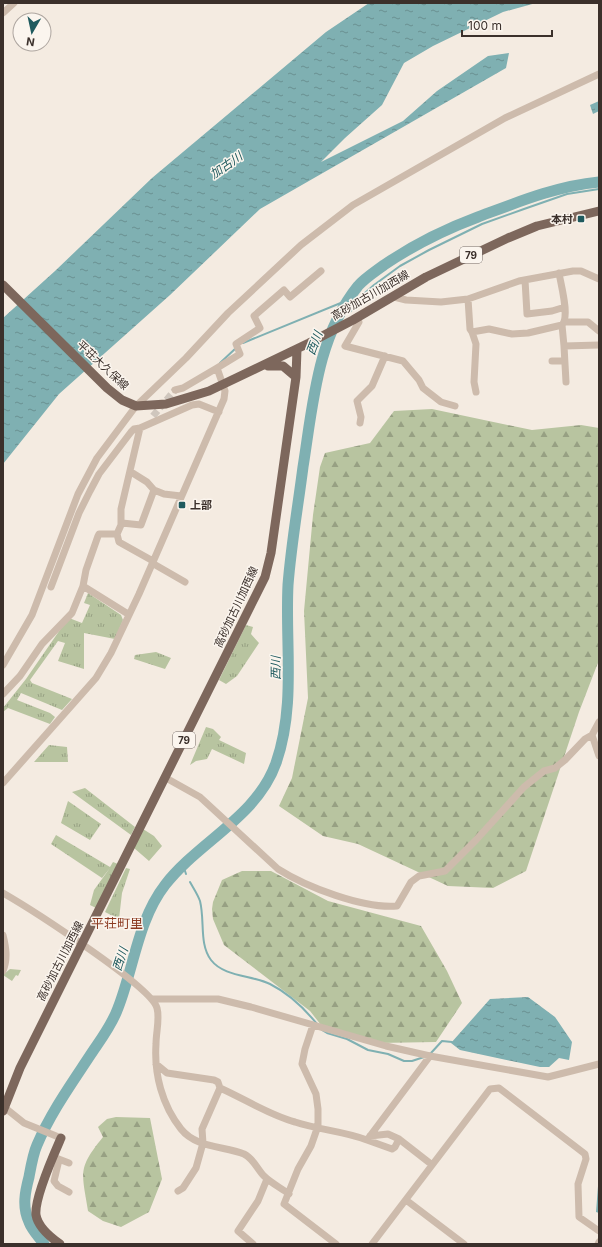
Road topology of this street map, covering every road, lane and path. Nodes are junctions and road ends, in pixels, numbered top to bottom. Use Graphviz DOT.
graph roads {
  1 [pos="13,4"];
  2 [pos="3,13"];
  3 [pos="599,74"];
  4 [pos="599,211"];
  5 [pos="321,271"];
  6 [pos="559,273"];
  7 [pos="525,280"];
  8 [pos="599,280"];
  9 [pos="3,284"];
  10 [pos="394,296"];
  11 [pos="468,299"];
  12 [pos="565,306"];
  13 [pos="355,319"];
  14 [pos="564,324"];
  15 [pos="599,331"];
  16 [pos="472,332"];
  17 [pos="599,345"];
  18 [pos="564,346"];
  19 [pos="297,349"];
  20 [pos="385,356"];
  21 [pos="552,361"];
  22 [pos="564,361"];
  23 [pos="262,367"];
  24 [pos="217,368"];
  25 [pos="296,377"];
  26 [pos="566,382"];
  27 [pos="223,386"];
  28 [pos="175,390"];
  29 [pos="476,392"];
  30 [pos="134,405"];
  31 [pos="455,406"];
  32 [pos="219,412"];
  33 [pos="154,416"];
  34 [pos="360,422"];
  35 [pos="143,427"];
  36 [pos="131,472"];
  37 [pos="154,490"];
  38 [pos="181,496"];
  39 [pos="122,522"];
  40 [pos="117,534"];
  41 [pos="153,562"];
  42 [pos="185,582"];
  43 [pos="83,586"];
  44 [pos="51,587"];
  45 [pos="128,614"];
  46 [pos="3,665"];
  47 [pos="3,694"];
  48 [pos="599,722"];
  49 [pos="592,735"];
  50 [pos="599,756"];
  51 [pos="166,778"];
  52 [pos="3,783"];
  53 [pos="3,892"];
  54 [pos="3,935"];
  55 [pos="82,945"];
  56 [pos="3,971"];
  57 [pos="153,999"];
  58 [pos="313,1026"];
  59 [pos="430,1056"];
  60 [pos="156,1064"];
  61 [pos="599,1064"];
  62 [pos="220,1088"];
  63 [pos="4,1106"];
  64 [pos="318,1126"];
  65 [pos="59,1137"];
  66 [pos="368,1138"];
  67 [pos="399,1139"];
  68 [pos="203,1143"];
  69 [pos="56,1158"];
  70 [pos="69,1163"];
  71 [pos="432,1164"];
  72 [pos="267,1179"];
  73 [pos="69,1192"];
  74 [pos="178,1192"];
  75 [pos="289,1194"];
  76 [pos="406,1200"];
  77 [pos="599,1231"];
  78 [pos="60,1244"];
  79 [pos="252,1244"];
  80 [pos="336,1244"];
  81 [pos="372,1244"];
  82 [pos="464,1244"];
  1 -- 2 [label="street"];
  3 -- 30 [label="street"];
  4 -- 10 [label="main road, 高砂加古川加西線 / 79"];
  5 -- 24 [label="street"];
  6 -- 7 [label="street"];
  6 -- 8 [label="street"];
  6 -- 12 [label="street"];
  7 -- 11 [label="street"];
  7 -- 12 [label="street"];
  9 -- 30 [label="main road, 平荘大久保線"];
  10 -- 11 [label="street"];
  10 -- 13 [label="main road, 高砂加古川加西線 / 79"];
  11 -- 16 [label="street"];
  12 -- 14 [label="street"];
  13 -- 19 [label="main road, 高砂加古川加西線 / 79"];
  13 -- 20 [label="street"];
  14 -- 15 [label="street"];
  14 -- 16 [label="street"];
  14 -- 18 [label="street"];
  16 -- 29 [label="street"];
  17 -- 18 [label="street"];
  18 -- 22 [label="street"];
  19 -- 23 [label="main road"];
  19 -- 25 [label="main road, 高砂加古川加西線 / 79"];
  20 -- 31 [label="street"];
  20 -- 34 [label="street"];
  21 -- 22 [label="street"];
  22 -- 26 [label="street"];
  23 -- 25 [label="main road"];
  23 -- 27 [label="main road"];
  24 -- 27 [label="street"];
  24 -- 28 [label="street"];
  25 -- 51 [label="main road, 高砂加古川加西線 / 79"];
  27 -- 30 [label="main road"];
  27 -- 32 [label="street"];
  30 -- 46 [label="street"];
  32 -- 35 [label="street"];
  32 -- 38 [label="street"];
  33 -- 35 [label="street"];
  35 -- 36 [label="street"];
  35 -- 44 [label="street"];
  36 -- 37 [label="street"];
  36 -- 39 [label="street"];
  37 -- 38 [label="street"];
  37 -- 39 [label="street"];
  38 -- 41 [label="street"];
  39 -- 40 [label="street"];
  40 -- 41 [label="street"];
  40 -- 43 [label="street"];
  41 -- 42 [label="street"];
  41 -- 45 [label="street"];
  43 -- 45 [label="street"];
  43 -- 47 [label="street"];
  45 -- 52 [label="street"];
  48 -- 49 [label="street"];
  49 -- 50 [label="street"];
  49 -- 51 [label="street"];
  51 -- 55 [label="main road, 高砂加古川加西線 / 79"];
  53 -- 55 [label="street"];
  54 -- 56 [label="street"];
  55 -- 57 [label="street"];
  55 -- 63 [label="main road, 高砂加古川加西線 / 79"];
  57 -- 58 [label="street"];
  57 -- 60 [label="street"];
  58 -- 59 [label="street"];
  58 -- 64 [label="street"];
  59 -- 61 [label="street"];
  59 -- 66 [label="street"];
  60 -- 62 [label="street"];
  60 -- 68 [label="street"];
  62 -- 64 [label="street"];
  62 -- 68 [label="street"];
  63 -- 65 [label="street"];
  64 -- 66 [label="street"];
  64 -- 75 [label="street"];
  65 -- 69 [label="main road"];
  66 -- 67 [label="street"];
  66 -- 67 [label="street"];
  67 -- 71 [label="street"];
  68 -- 72 [label="street"];
  68 -- 74 [label="street"];
  69 -- 70 [label="street"];
  69 -- 73 [label="street"];
  69 -- 78 [label="main road"];
  71 -- 76 [label="street"];
  71 -- 77 [label="street"];
  72 -- 75 [label="street"];
  72 -- 79 [label="street"];
  75 -- 80 [label="street"];
  76 -- 81 [label="street"];
  76 -- 82 [label="street"];
}
